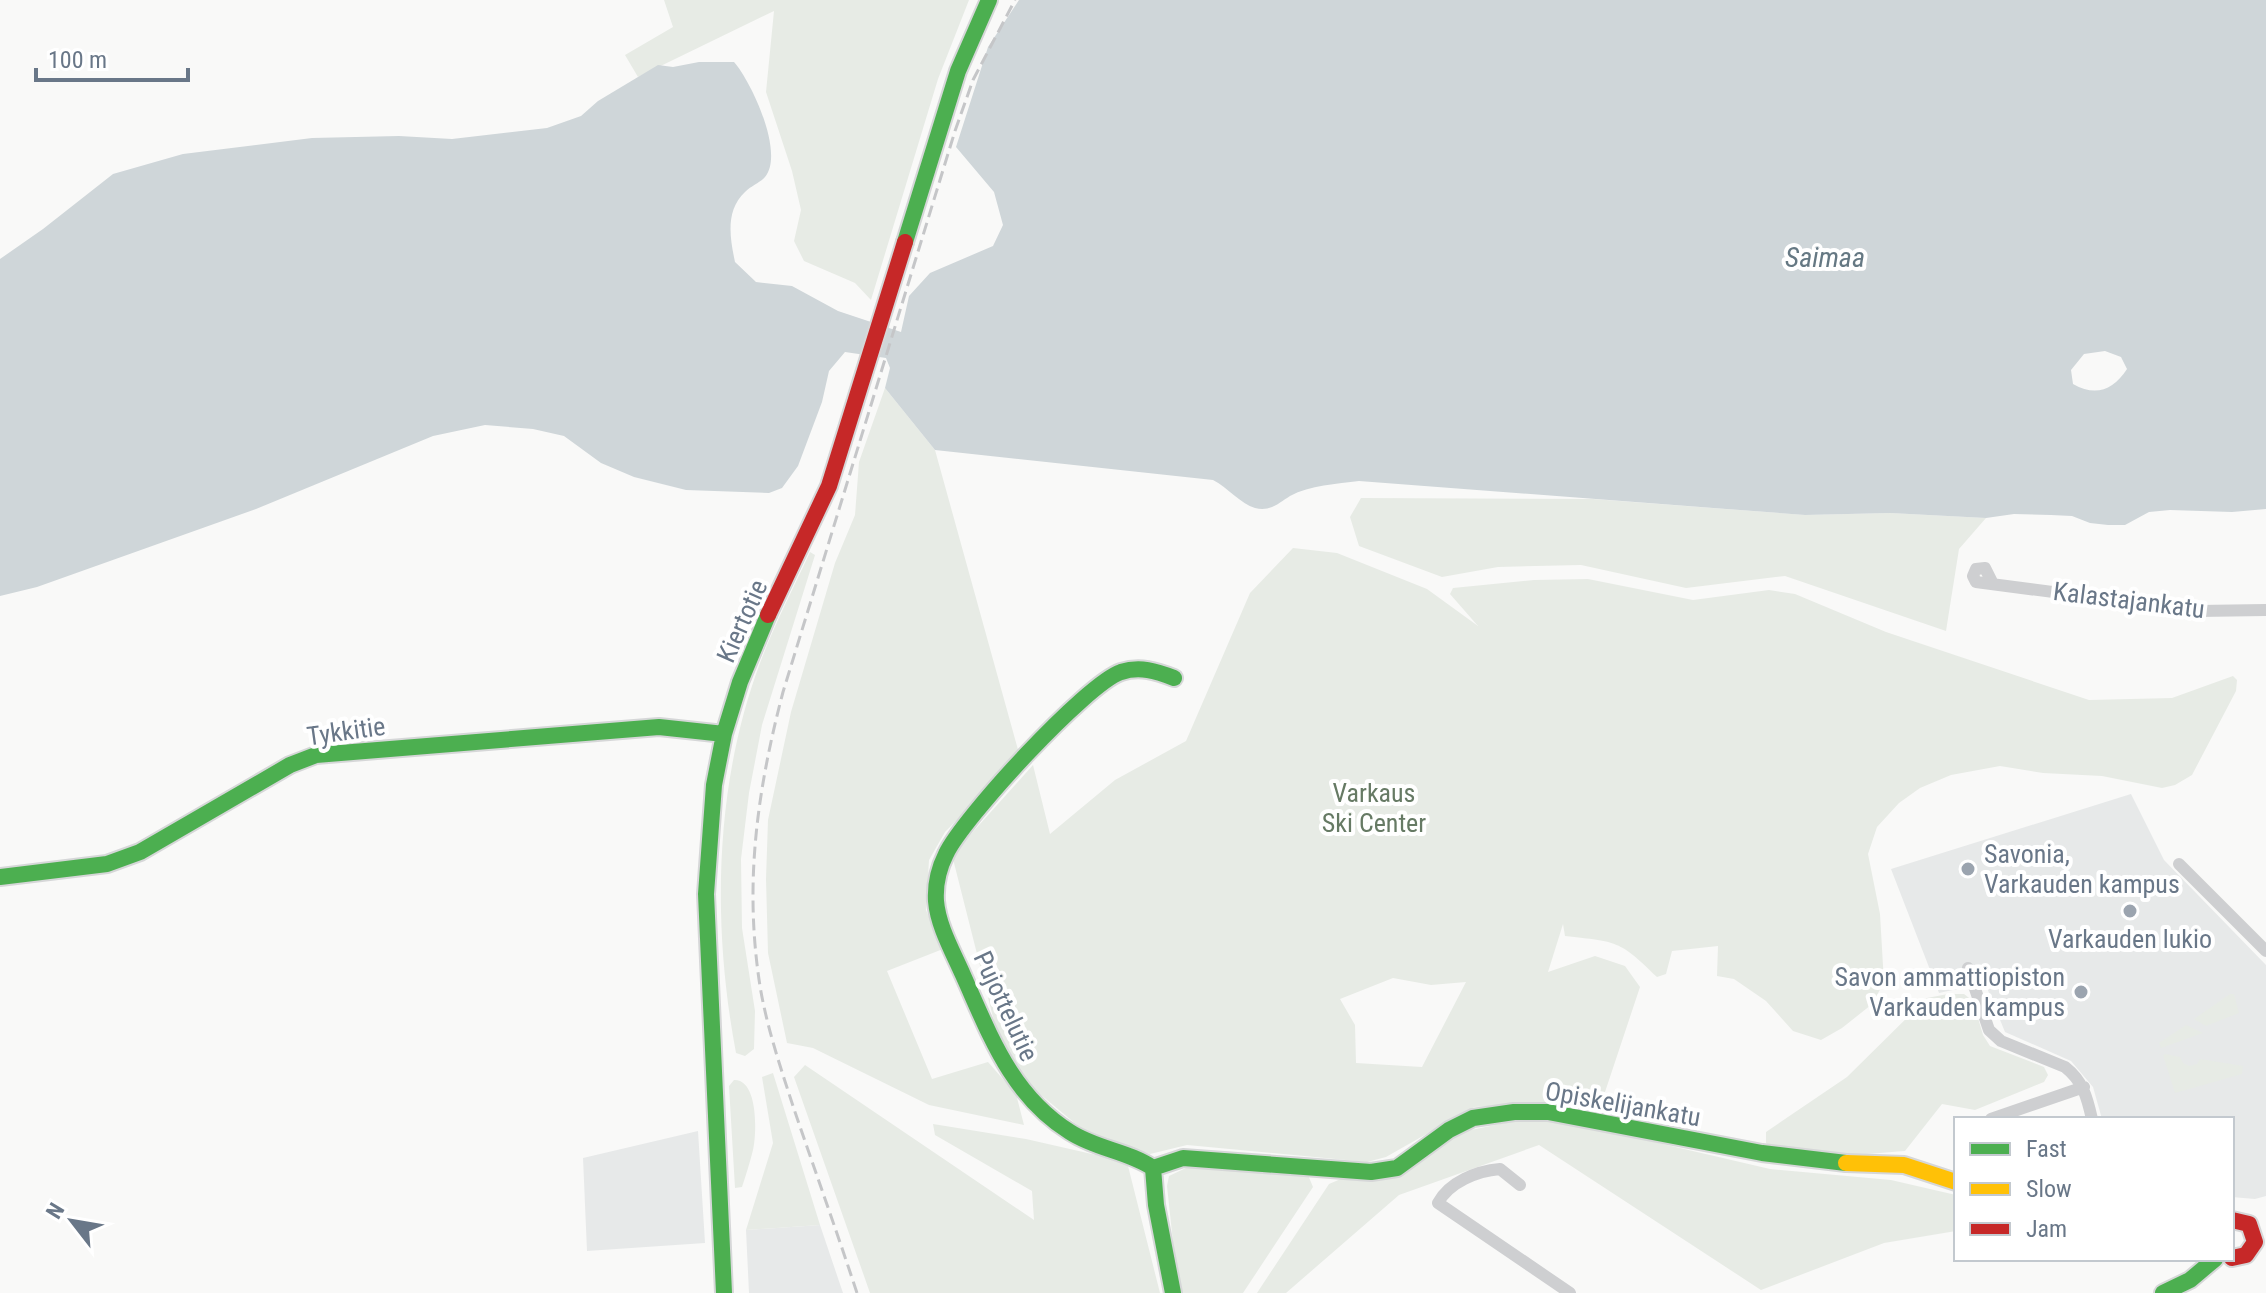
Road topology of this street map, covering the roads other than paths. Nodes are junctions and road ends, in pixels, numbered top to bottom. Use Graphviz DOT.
graph roads {
  1 [pos="989,0"];
  2 [pos="1993,584"];
  3 [pos="2266,610"];
  4 [pos="1174,678"];
  5 [pos="724,734"];
  6 [pos="2179,864"];
  7 [pos="0,877"];
  8 [pos="2266,951"];
  9 [pos="1968,968"];
  10 [pos="2084,1087"];
  11 [pos="1997,1117"];
  12 [pos="2092,1117"];
  13 [pos="1153,1168"];
  14 [pos="1954,1181"];
  15 [pos="1520,1185"];
  16 [pos="2234,1220"];
  17 [pos="2261,1234"];
  18 [pos="2234,1258"];
  19 [pos="2213,1261"];
  20 [pos="1553,1281"];
  21 [pos="724,1293"];
  22 [pos="1173,1293"];
  23 [pos="1543,1293"];
  24 [pos="1570,1293"];
  25 [pos="2163,1293"];
  1 -- 5 [label="street, Kiertotie"];
  2 -- 3 [label="street, Kalastajankatu"];
  4 -- 13 [label="street, Pujottelutie"];
  5 -- 7 [label="street, Tykkitie"];
  5 -- 21 [label="street, Kiertotie"];
  6 -- 8 [label="street"];
  9 -- 10 [label="street"];
  10 -- 11 [label="street"];
  10 -- 12 [label="street"];
  13 -- 14 [label="street, Opiskelijankatu"];
  13 -- 22 [label="street"];
  15 -- 20 [label="street"];
  16 -- 17 [label="street"];
  17 -- 18 [label="street"];
  19 -- 25 [label="street"];
  20 -- 23 [label="street"];
  20 -- 24 [label="street"];
}
